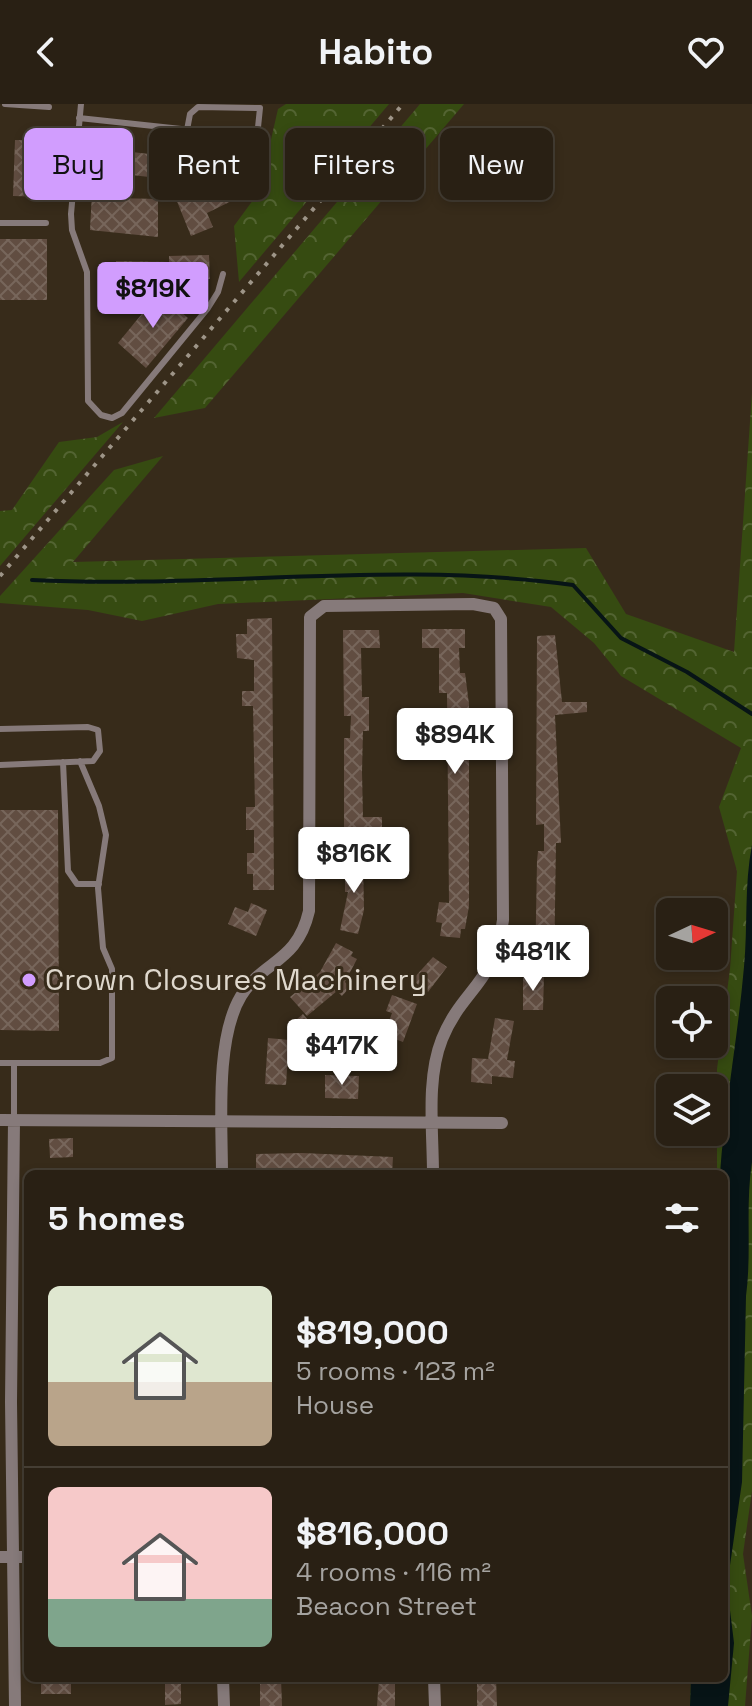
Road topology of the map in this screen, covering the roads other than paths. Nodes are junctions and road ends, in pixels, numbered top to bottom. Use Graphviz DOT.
graph roads {
  1 [pos="5,104"];
  2 [pos="81,104"];
  3 [pos="49,107"];
  4 [pos="79,118"];
  5 [pos="169,128"];
  6 [pos="187,130"];
  7 [pos="0,223"];
  8 [pos="46,223"];
  9 [pos="223,274"];
  10 [pos="0,729"];
  11 [pos="80,761"];
  12 [pos="63,762"];
  13 [pos="0,765"];
  14 [pos="99,884"];
  15 [pos="0,1063"];
  16 [pos="14,1063"];
  17 [pos="7,1120"];
  18 [pos="222,1122"];
  19 [pos="502,1123"];
  20 [pos="433,1124"];
  21 [pos="222,1170"];
  22 [pos="433,1170"];
  23 [pos="6,1557"];
  24 [pos="223,1682"];
  25 [pos="434,1682"];
  26 [pos="15,1706"];
  27 [pos="224,1706"];
  28 [pos="435,1706"];
  1 -- 3 [label="lane"];
  2 -- 4 [label="lane"];
  4 -- 5 [label="lane"];
  4 -- 9 [label="lane"];
  6 -- 6 [label="lane"];
  7 -- 8 [label="lane"];
  10 -- 11 [label="lane"];
  11 -- 12 [label="lane"];
  11 -- 14 [label="lane"];
  12 -- 13 [label="lane"];
  12 -- 14 [label="lane"];
  14 -- 16 [label="lane"];
  15 -- 16 [label="lane"];
  16 -- 17 [label="lane"];
  17 -- 18 [label="street"];
  17 -- 23 [label="street"];
  18 -- 20 [label="street"];
  18 -- 20 [label="street"];
  18 -- 21 [label="street"];
  19 -- 20 [label="street"];
  20 -- 22 [label="street"];
  23 -- 26 [label="street"];
  24 -- 27 [label="street"];
  25 -- 28 [label="street"];
}
